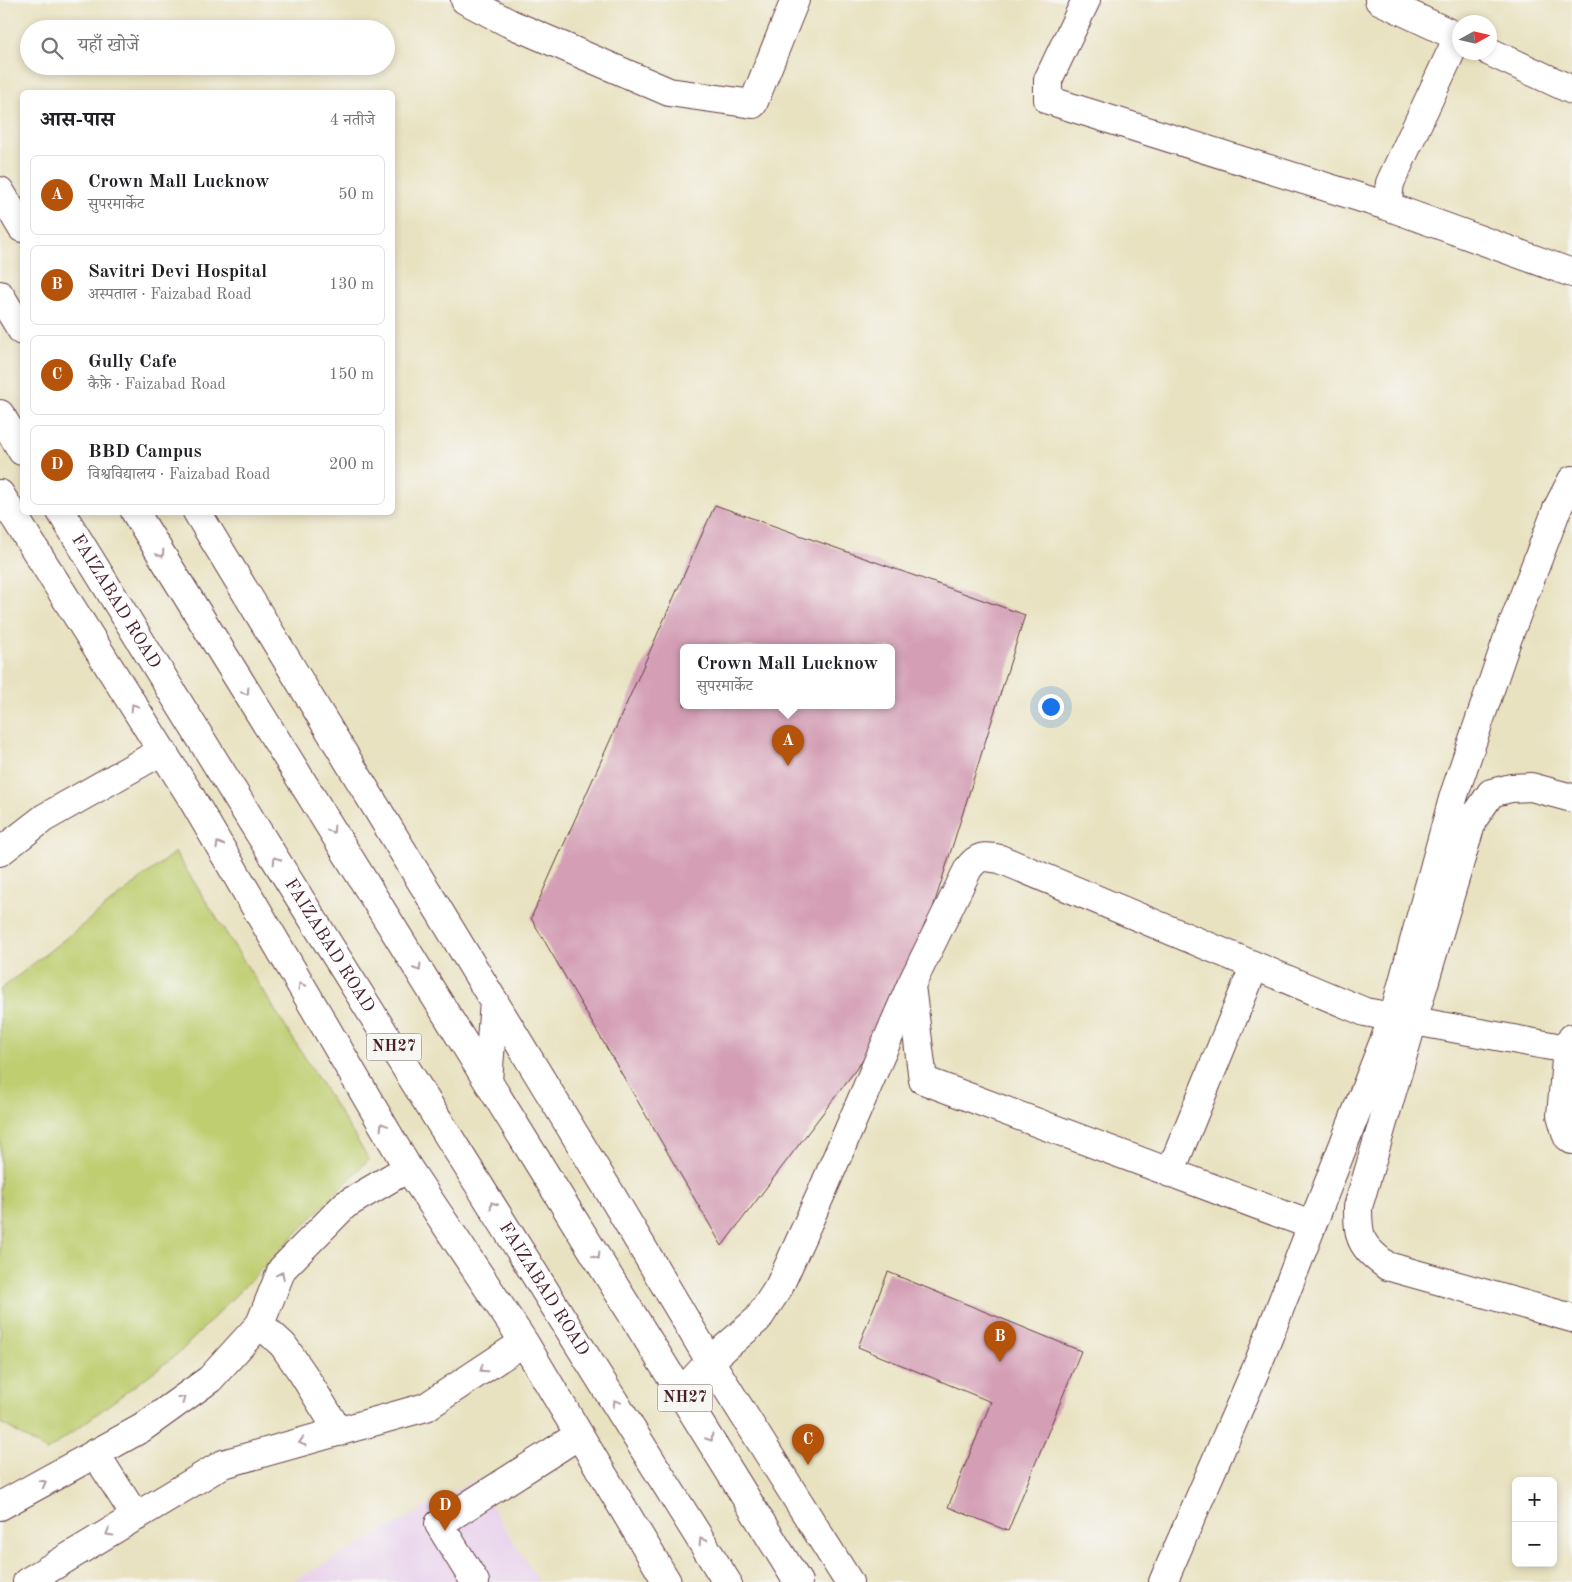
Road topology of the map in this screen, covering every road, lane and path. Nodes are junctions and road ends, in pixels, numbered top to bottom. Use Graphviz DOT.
graph roads {
  1 [pos="465,0"];
  2 [pos="795,0"];
  3 [pos="1086,0"];
  4 [pos="1380,0"];
  5 [pos="1452,34"];
  6 [pos="1452,52"];
  7 [pos="1497,55"];
  8 [pos="1572,90"];
  9 [pos="0,191"];
  10 [pos="1387,206"];
  11 [pos="20,225"];
  12 [pos="1572,273"];
  13 [pos="0,295"];
  14 [pos="20,328"];
  15 [pos="0,414"];
  16 [pos="20,447"];
  17 [pos="1572,480"];
  18 [pos="0,494"];
  19 [pos="63,515"];
  20 [pos="137,515"];
  21 [pos="199,515"];
  22 [pos="162,751"];
  23 [pos="1572,798"];
  24 [pos="0,852"];
  25 [pos="1254,967"];
  26 [pos="911,985"];
  27 [pos="494,1001"];
  28 [pos="1403,1020"];
  29 [pos="1569,1043"];
  30 [pos="488,1081"];
  31 [pos="1572,1140"];
  32 [pos="408,1168"];
  33 [pos="1170,1173"];
  34 [pos="1311,1225"];
  35 [pos="1572,1318"];
  36 [pos="260,1324"];
  37 [pos="524,1342"];
  38 [pos="710,1361"];
  39 [pos="682,1392"];
  40 [pos="339,1432"];
  41 [pos="579,1435"];
  42 [pos="95,1453"];
  43 [pos="0,1506"];
  44 [pos="136,1517"];
  45 [pos="27,1582"];
  46 [pos="475,1582"];
  47 [pos="667,1582"];
  48 [pos="727,1582"];
  49 [pos="798,1582"];
  50 [pos="849,1582"];
  51 [pos="1163,1582"];
  1 -- 2 [label="main road"];
  3 -- 10 [label="main road"];
  4 -- 5 [label="main road"];
  6 -- 10 [label="main road"];
  7 -- 8 [label="main road"];
  9 -- 11 [label="main road"];
  10 -- 12 [label="main road"];
  13 -- 14 [label="main road"];
  15 -- 16 [label="main road"];
  17 -- 28 [label="main road"];
  22 -- 18 [label="main road, one-way"];
  48 -- 19 [label="main road, FAIZABAD ROAD / NH27, one-way"];
  20 -- 30 [label="main road, NH27, one-way"];
  21 -- 27 [label="main road"];
  22 -- 24 [label="main road"];
  32 -- 22 [label="main road, one-way"];
  23 -- 28 [label="main road"];
  25 -- 26 [label="main road"];
  25 -- 28 [label="main road"];
  25 -- 33 [label="main road"];
  26 -- 33 [label="main road"];
  26 -- 38 [label="main road"];
  27 -- 30 [label="main road"];
  27 -- 38 [label="main road"];
  28 -- 29 [label="main road"];
  28 -- 34 [label="main road"];
  28 -- 35 [label="main road"];
  29 -- 31 [label="main road"];
  30 -- 39 [label="main road, NH27, one-way"];
  36 -- 32 [label="main road, one-way"];
  32 -- 37 [label="main road"];
  33 -- 34 [label="main road"];
  34 -- 51 [label="main road"];
  36 -- 40 [label="main road"];
  42 -- 36 [label="main road, one-way"];
  37 -- 40 [label="main road, one-way"];
  37 -- 41 [label="main road"];
  38 -- 39 [label="main road"];
  38 -- 50 [label="main road"];
  39 -- 49 [label="main road, NH27, one-way"];
  40 -- 44 [label="main road, one-way"];
  41 -- 46 [label="main road"];
  41 -- 47 [label="main road"];
  43 -- 42 [label="main road, one-way"];
  42 -- 44 [label="main road"];
  44 -- 45 [label="main road, one-way"];
}
